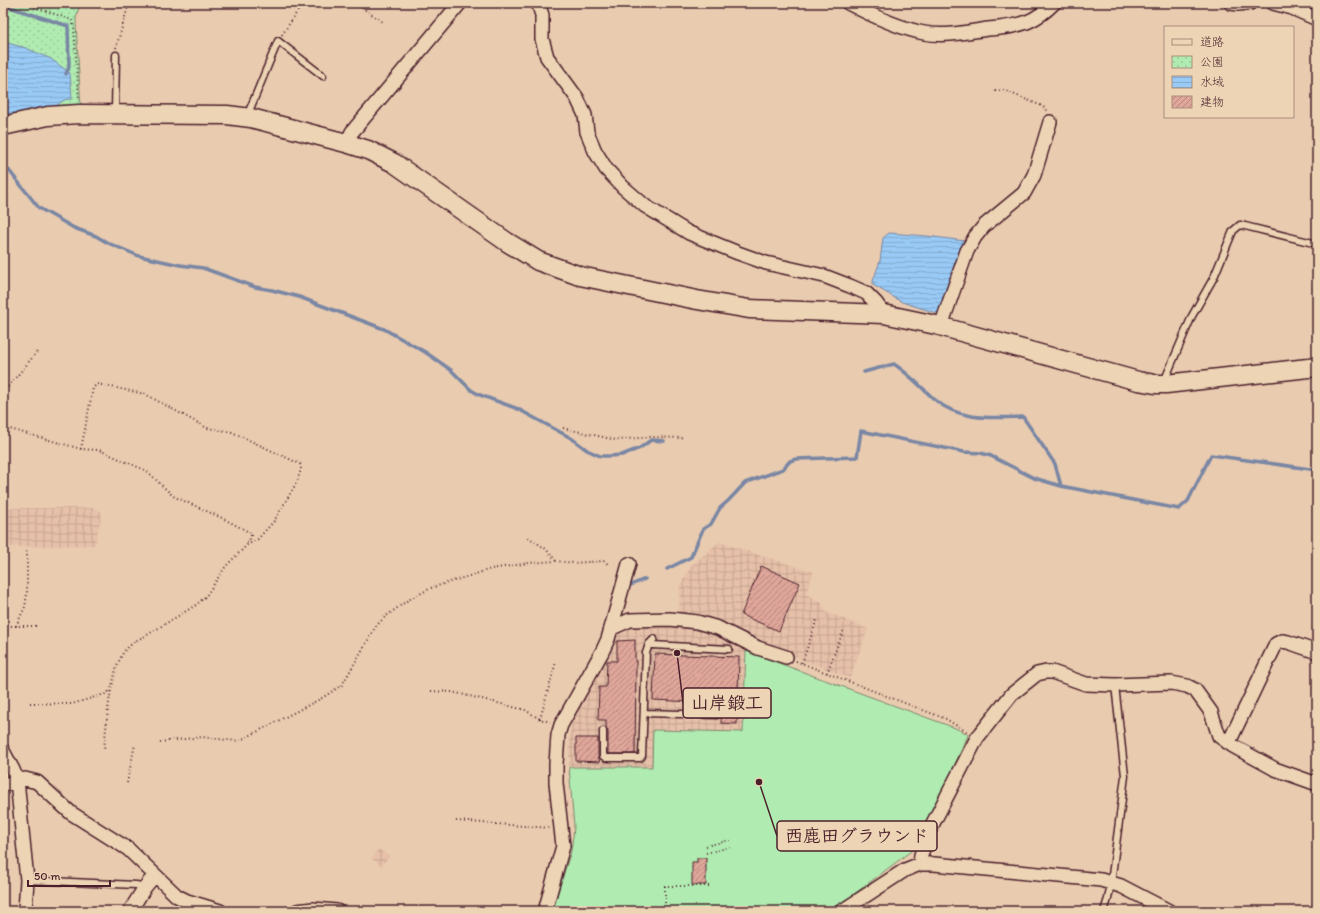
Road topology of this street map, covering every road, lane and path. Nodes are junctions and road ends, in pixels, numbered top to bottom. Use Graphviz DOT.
graph roads {
  1 [pos="23,3"];
  2 [pos="34,3"];
  3 [pos="129,3"];
  4 [pos="303,3"];
  5 [pos="355,3"];
  6 [pos="460,3"];
  7 [pos="538,3"];
  8 [pos="848,3"];
  9 [pos="1054,3"];
  10 [pos="1231,3"];
  11 [pos="1250,3"];
  12 [pos="1273,3"];
  13 [pos="34,7"];
  14 [pos="1317,19"];
  15 [pos="383,22"];
  16 [pos="278,41"];
  17 [pos="116,55"];
  18 [pos="323,76"];
  19 [pos="995,91"];
  20 [pos="79,100"];
  21 [pos="114,114"];
  22 [pos="248,118"];
  23 [pos="1050,122"];
  24 [pos="3,126"];
  25 [pos="346,143"];
  26 [pos="1317,244"];
  27 [pos="884,314"];
  28 [pos="941,326"];
  29 [pos="37,352"];
  30 [pos="1317,366"];
  31 [pos="1166,384"];
  32 [pos="3,393"];
  33 [pos="3,427"];
  34 [pos="563,428"];
  35 [pos="682,438"];
  36 [pos="81,449"];
  37 [pos="528,537"];
  38 [pos="247,544"];
  39 [pos="27,549"];
  40 [pos="556,560"];
  41 [pos="629,564"];
  42 [pos="609,565"];
  43 [pos="817,619"];
  44 [pos="3,626"];
  45 [pos="16,626"];
  46 [pos="37,626"];
  47 [pos="612,628"];
  48 [pos="844,629"];
  49 [pos="654,639"];
  50 [pos="649,644"];
  51 [pos="729,649"];
  52 [pos="1316,650"];
  53 [pos="786,657"];
  54 [pos="556,662"];
  55 [pos="802,663"];
  56 [pos="828,673"];
  57 [pos="1115,685"];
  58 [pos="111,690"];
  59 [pos="431,691"];
  60 [pos="698,702"];
  61 [pos="30,703"];
  62 [pos="644,713"];
  63 [pos="698,714"];
  64 [pos="717,715"];
  65 [pos="540,719"];
  66 [pos="603,731"];
  67 [pos="558,735"];
  68 [pos="977,738"];
  69 [pos="160,742"];
  70 [pos="1228,742"];
  71 [pos="135,744"];
  72 [pos="104,749"];
  73 [pos="3,751"];
  74 [pos="17,780"];
  75 [pos="127,783"];
  76 [pos="1317,784"];
  77 [pos="3,785"];
  78 [pos="456,821"];
  79 [pos="562,829"];
  80 [pos="730,840"];
  81 [pos="706,846"];
  82 [pos="731,847"];
  83 [pos="706,853"];
  84 [pos="920,864"];
  85 [pos="155,875"];
  86 [pos="27,880"];
  87 [pos="1111,883"];
  88 [pos="712,886"];
  89 [pos="146,888"];
  90 [pos="25,911"];
  91 [pos="130,911"];
  92 [pos="220,911"];
  93 [pos="297,911"];
  94 [pos="337,911"];
  95 [pos="545,911"];
  96 [pos="664,911"];
  97 [pos="842,911"];
  98 [pos="1104,911"];
  99 [pos="1169,911"];
  1 -- 13 [label="path"];
  2 -- 13 [label="path"];
  3 -- 17 [label="path"];
  4 -- 16 [label="path"];
  5 -- 15 [label="path"];
  6 -- 25 [label="street"];
  7 -- 27 [label="street"];
  8 -- 9 [label="street"];
  10 -- 11 [label="street"];
  12 -- 14 [label="street"];
  13 -- 20 [label="path"];
  16 -- 18 [label="lane"];
  16 -- 22 [label="lane"];
  17 -- 21 [label="lane"];
  19 -- 23 [label="path"];
  21 -- 22 [label="street"];
  21 -- 24 [label="street"];
  22 -- 25 [label="street"];
  23 -- 28 [label="street"];
  25 -- 27 [label="street"];
  26 -- 31 [label="lane"];
  27 -- 28 [label="street"];
  28 -- 31 [label="street"];
  29 -- 32 [label="path"];
  30 -- 31 [label="street"];
  33 -- 36 [label="path"];
  34 -- 35 [label="path"];
  36 -- 38 [label="path"];
  36 -- 38 [label="path"];
  37 -- 40 [label="path"];
  38 -- 58 [label="path"];
  39 -- 45 [label="path"];
  40 -- 42 [label="path"];
  40 -- 69 [label="path"];
  41 -- 47 [label="street"];
  43 -- 55 [label="path"];
  44 -- 45 [label="path"];
  45 -- 46 [label="path"];
  47 -- 53 [label="street"];
  47 -- 67 [label="street"];
  48 -- 56 [label="path"];
  49 -- 50 [label="lane"];
  50 -- 51 [label="lane"];
  50 -- 62 [label="lane"];
  52 -- 70 [label="street"];
  53 -- 55 [label="path"];
  54 -- 65 [label="path"];
  55 -- 56 [label="path"];
  56 -- 68 [label="path"];
  57 -- 68 [label="street"];
  57 -- 70 [label="street"];
  57 -- 87 [label="lane"];
  58 -- 61 [label="path"];
  58 -- 72 [label="path"];
  59 -- 65 [label="path"];
  60 -- 63 [label="lane"];
  62 -- 63 [label="lane"];
  62 -- 66 [label="lane"];
  63 -- 64 [label="lane"];
  65 -- 67 [label="path"];
  67 -- 79 [label="street"];
  68 -- 84 [label="street"];
  70 -- 76 [label="street"];
  71 -- 75 [label="path"];
  73 -- 74 [label="street"];
  74 -- 77 [label="street"];
  74 -- 85 [label="street"];
  74 -- 86 [label="street"];
  78 -- 79 [label="path"];
  79 -- 95 [label="street"];
  80 -- 81 [label="path"];
  82 -- 83 [label="path"];
  84 -- 87 [label="street"];
  84 -- 97 [label="street"];
  85 -- 89 [label="street"];
  85 -- 92 [label="street"];
  86 -- 89 [label="lane"];
  86 -- 90 [label="street"];
  87 -- 98 [label="lane"];
  87 -- 99 [label="street"];
  88 -- 96 [label="path"];
  89 -- 91 [label="street"];
  93 -- 94 [label="street"];
}
